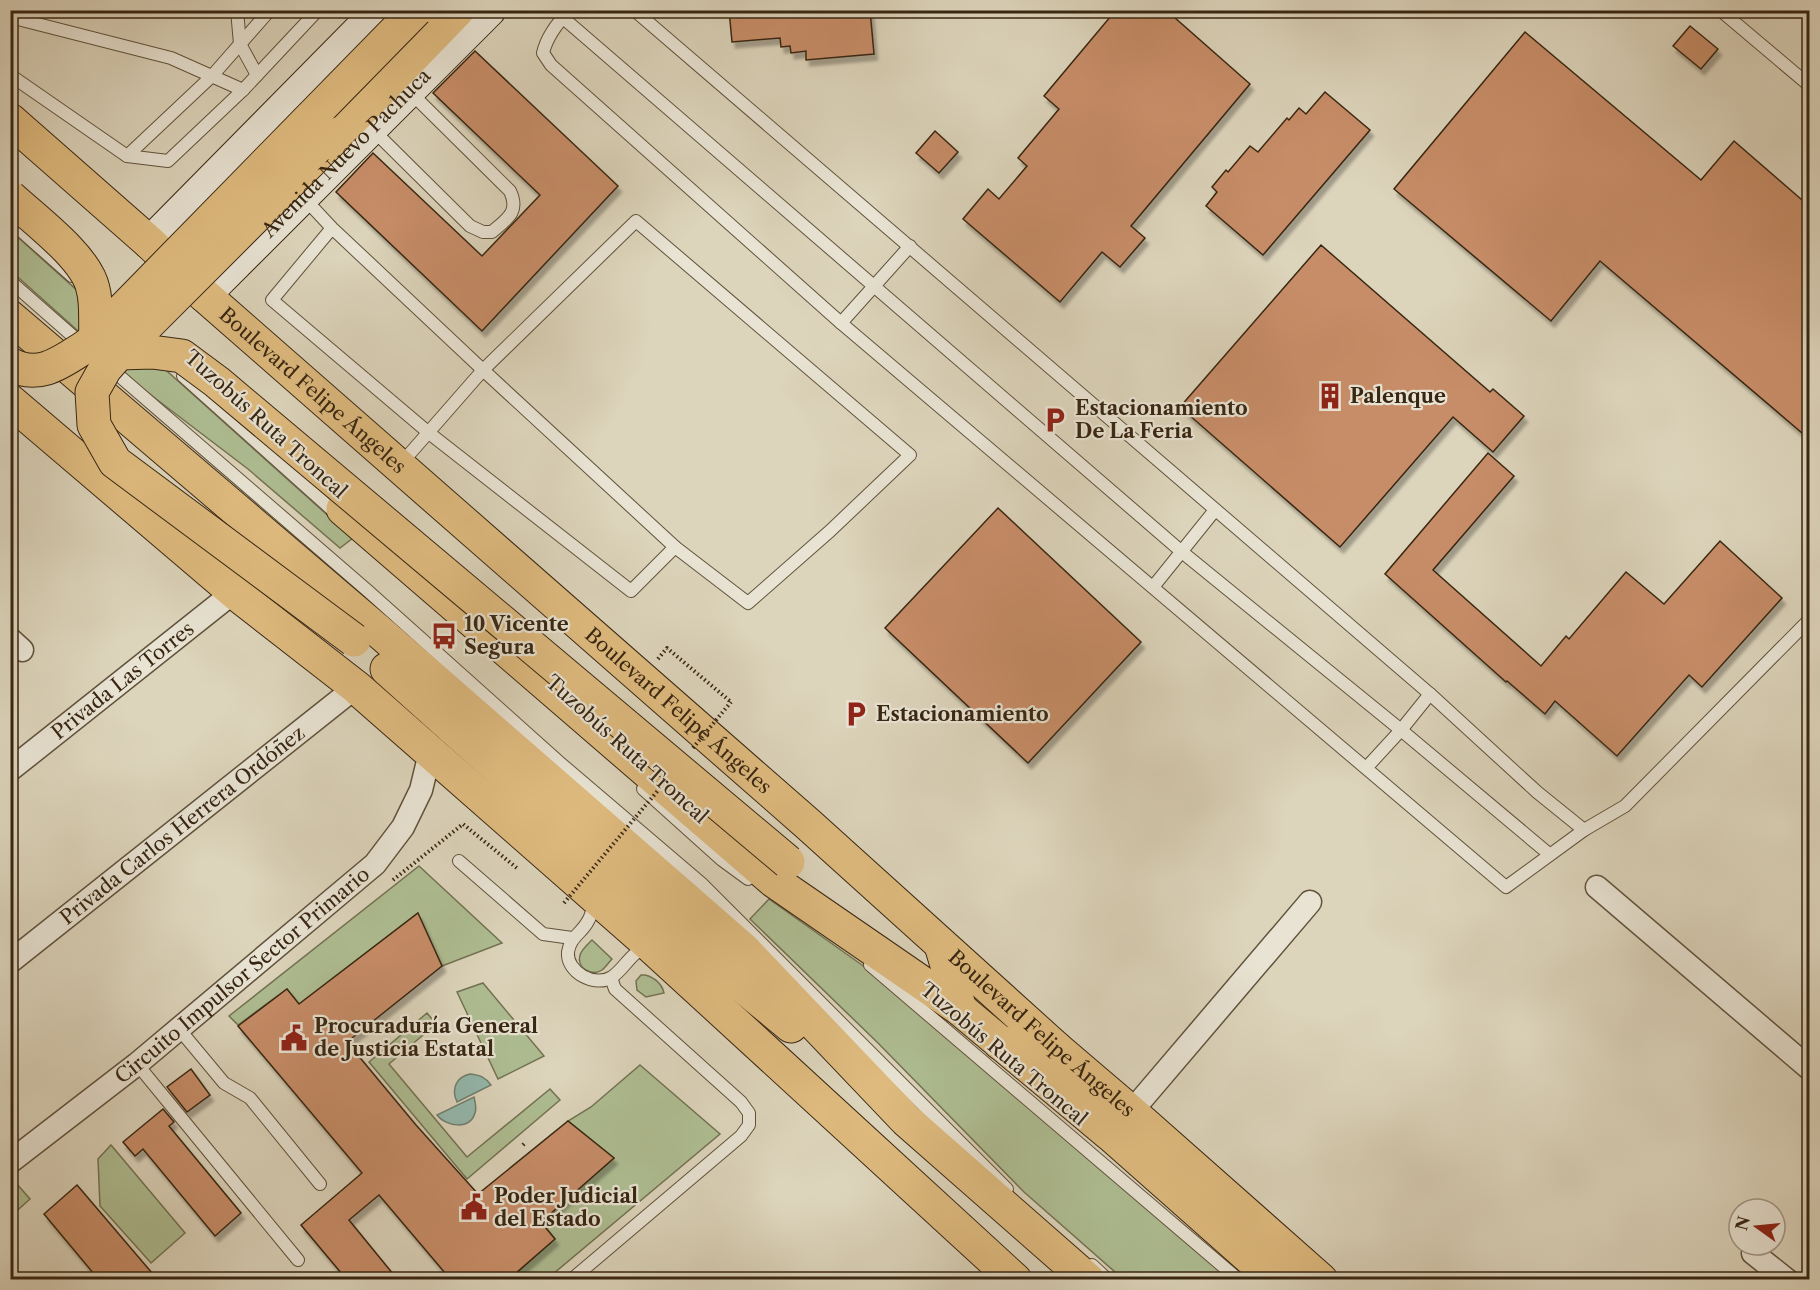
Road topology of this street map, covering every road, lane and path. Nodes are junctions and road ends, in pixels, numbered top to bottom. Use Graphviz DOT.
graph roads {
  1 [pos="237,10"];
  2 [pos="270,10"];
  3 [pos="318,10"];
  4 [pos="380,10"];
  5 [pos="416,10"];
  6 [pos="458,10"];
  7 [pos="489,10"];
  8 [pos="634,10"];
  9 [pos="1720,10"];
  10 [pos="562,13"];
  11 [pos="10,17"];
  12 [pos="240,44"];
  13 [pos="10,75"];
  14 [pos="257,75"];
  15 [pos="213,76"];
  16 [pos="1809,86"];
  17 [pos="243,90"];
  18 [pos="409,91"];
  19 [pos="10,120"];
  20 [pos="371,129"];
  21 [pos="127,156"];
  22 [pos="10,196"];
  23 [pos="303,197"];
  24 [pos="188,206"];
  25 [pos="10,219"];
  26 [pos="332,228"];
  27 [pos="150,243"];
  28 [pos="910,246"];
  29 [pos="243,257"];
  30 [pos="10,281"];
  31 [pos="874,287"];
  32 [pos="204,295"];
  33 [pos="10,317"];
  34 [pos="841,323"];
  35 [pos="107,344"];
  36 [pos="10,364"];
  37 [pos="483,370"];
  38 [pos="10,401"];
  39 [pos="429,433"];
  40 [pos="399,466"];
  41 [pos="1215,510"];
  42 [pos="675,547"];
  43 [pos="1182,552"];
  44 [pos="1153,587"];
  45 [pos="234,592"];
  46 [pos="1809,619"];
  47 [pos="666,667"];
  48 [pos="518,676"];
  49 [pos="356,687"];
  50 [pos="1430,694"];
  51 [pos="1401,730"];
  52 [pos="430,753"];
  53 [pos="688,754"];
  54 [pos="1367,768"];
  55 [pos="10,770"];
  56 [pos="633,780"];
  57 [pos="667,780"];
  58 [pos="1584,830"];
  59 [pos="1549,854"];
  60 [pos="459,861"];
  61 [pos="519,870"];
  62 [pos="386,886"];
  63 [pos="761,887"];
  64 [pos="1597,887"];
  65 [pos="596,897"];
  66 [pos="555,900"];
  67 [pos="1310,902"];
  68 [pos="572,938"];
  69 [pos="941,945"];
  70 [pos="651,946"];
  71 [pos="861,949"];
  72 [pos="10,962"];
  73 [pos="611,978"];
  74 [pos="960,1009"];
  75 [pos="179,1029"];
  76 [pos="1000,1043"];
  77 [pos="1056,1048"];
  78 [pos="137,1064"];
  79 [pos="1809,1069"];
  80 [pos="1131,1112"];
  81 [pos="906,1119"];
  82 [pos="10,1162"];
  83 [pos="320,1184"];
  84 [pos="1019,1199"];
  85 [pos="1756,1257"];
  86 [pos="298,1260"];
  87 [pos="1085,1268"];
  88 [pos="1002,1272"];
  89 [pos="1772,1275"];
  90 [pos="571,1280"];
  91 [pos="1108,1280"];
  92 [pos="1239,1280"];
  93 [pos="1275,1280"];
  94 [pos="1320,1280"];
  1 -- 12 [label="lane"];
  2 -- 12 [label="lane"];
  3 -- 14 [label="lane"];
  4 -- 24 [label="main road"];
  5 -- 35 [label="main road, bridge"];
  6 -- 35 [label="main road, bridge"];
  7 -- 18 [label="main road, Avenida Nuevo Pachuca"];
  8 -- 28 [label="lane"];
  9 -- 16 [label="lane"];
  10 -- 31 [label="lane"];
  10 -- 34 [label="lane"];
  11 -- 15 [label="lane"];
  12 -- 14 [label="lane"];
  12 -- 15 [label="lane"];
  13 -- 21 [label="lane"];
  14 -- 17 [label="lane"];
  15 -- 17 [label="lane"];
  15 -- 21 [label="lane"];
  17 -- 21 [label="lane"];
  18 -- 20 [label="main road, Avenida Nuevo Pachuca"];
  18 -- 20 [label="lane"];
  19 -- 27 [label="main road, Boulevard Felipe Ángeles"];
  20 -- 23 [label="main road, Avenida Nuevo Pachuca"];
  22 -- 35 [label="main road, bridge"];
  23 -- 26 [label="lane"];
  23 -- 29 [label="main road, Avenida Nuevo Pachuca"];
  24 -- 27 [label="main road"];
  24 -- 29 [label="main road"];
  25 -- 48 [label="lane, Tuzobús Ruta Troncal"];
  25 -- 71 [label="main road, Boulevard Felipe Ángeles"];
  26 -- 37 [label="lane"];
  26 -- 39 [label="lane"];
  27 -- 32 [label="main road, Boulevard Felipe Ángeles"];
  28 -- 31 [label="lane"];
  28 -- 41 [label="lane"];
  29 -- 32 [label="main road, Avenida Nuevo Pachuca"];
  30 -- 84 [label="lane"];
  31 -- 34 [label="lane"];
  31 -- 43 [label="lane"];
  32 -- 40 [label="main road, Boulevard Felipe Ángeles"];
  33 -- 81 [label="main road"];
  34 -- 44 [label="lane"];
  35 -- 36 [label="main road, bridge"];
  35 -- 71 [label="main road, bridge"];
  35 -- 81 [label="main road, bridge"];
  37 -- 39 [label="lane"];
  37 -- 42 [label="lane"];
  37 -- 42 [label="lane"];
  38 -- 45 [label="main road"];
  39 -- 40 [label="lane"];
  39 -- 42 [label="lane"];
  40 -- 69 [label="main road, Boulevard Felipe Ángeles"];
  41 -- 43 [label="lane"];
  41 -- 50 [label="lane"];
  43 -- 44 [label="lane"];
  43 -- 51 [label="lane"];
  44 -- 54 [label="lane"];
  45 -- 49 [label="main road"];
  45 -- 55 [label="street, Privada Las Torres"];
  46 -- 58 [label="lane"];
  47 -- 53 [label="path, bridge"];
  49 -- 52 [label="main road"];
  49 -- 72 [label="street, Privada Carlos Herrera Ordóñez"];
  50 -- 51 [label="lane"];
  50 -- 58 [label="lane"];
  51 -- 54 [label="lane"];
  51 -- 59 [label="lane"];
  52 -- 65 [label="main road"];
  52 -- 75 [label="street, Circuito Impulsor Sector Primario"];
  54 -- 59 [label="lane"];
  56 -- 63 [label="lane, Tuzobús Ruta Troncal"];
  57 -- 66 [label="path, bridge"];
  58 -- 59 [label="lane"];
  60 -- 68 [label="lane"];
  61 -- 62 [label="path"];
  64 -- 79 [label="street"];
  65 -- 68 [label="lane"];
  65 -- 70 [label="main road"];
  67 -- 80 [label="street"];
  68 -- 73 [label="lane"];
  69 -- 74 [label="main road"];
  69 -- 77 [label="main road, Boulevard Felipe Ángeles"];
  70 -- 73 [label="lane"];
  70 -- 88 [label="main road"];
  71 -- 74 [label="main road, Boulevard Felipe Ángeles"];
  71 -- 92 [label="lane, Tuzobús Ruta Troncal"];
  73 -- 90 [label="lane"];
  74 -- 76 [label="main road, Boulevard Felipe Ángeles"];
  75 -- 78 [label="street, Circuito Impulsor Sector Primario"];
  75 -- 83 [label="lane"];
  76 -- 77 [label="main road"];
  76 -- 93 [label="main road, Boulevard Felipe Ángeles"];
  77 -- 80 [label="main road, Boulevard Felipe Ángeles"];
  78 -- 82 [label="street, Circuito Impulsor Sector Primario"];
  78 -- 86 [label="lane"];
  80 -- 94 [label="main road, Boulevard Felipe Ángeles"];
  81 -- 87 [label="main road"];
  85 -- 89 [label="street"];
  87 -- 91 [label="lane"];
}
